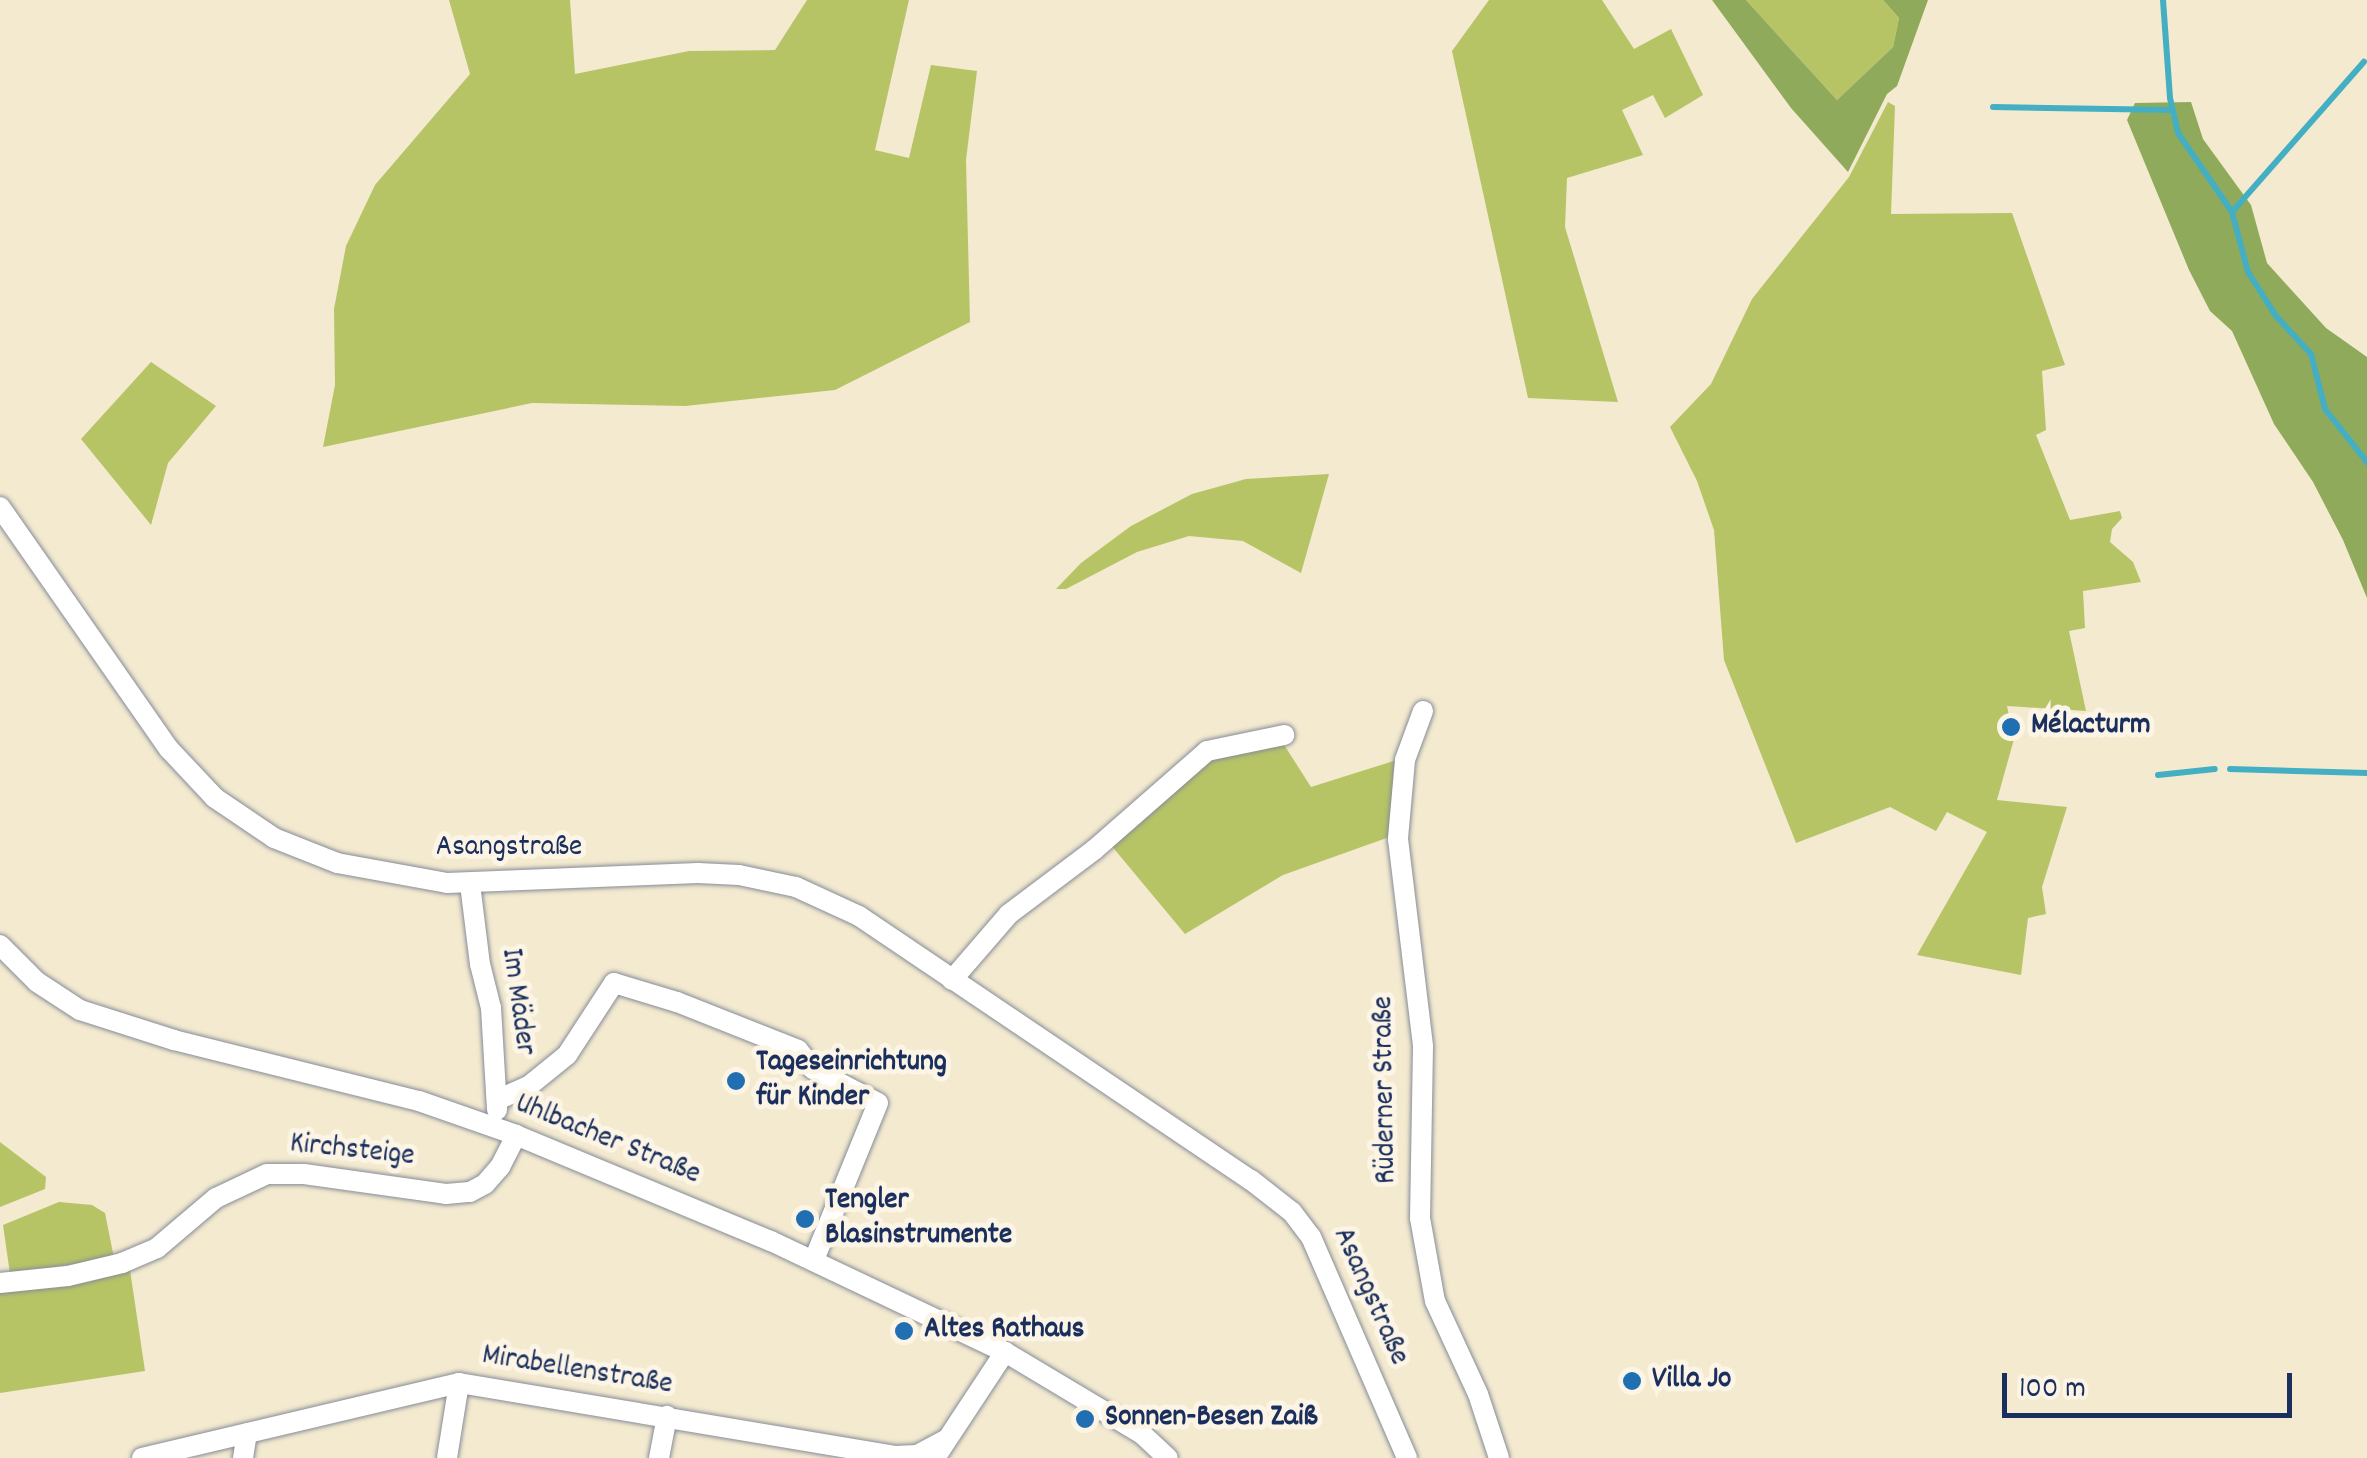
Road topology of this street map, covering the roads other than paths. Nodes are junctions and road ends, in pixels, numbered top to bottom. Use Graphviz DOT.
graph roads {
  1 [pos="0,507"];
  2 [pos="7,533"];
  3 [pos="1422,712"];
  4 [pos="1284,735"];
  5 [pos="470,884"];
  6 [pos="0,945"];
  7 [pos="952,980"];
  8 [pos="497,1100"];
  9 [pos="506,1132"];
  10 [pos="814,1260"];
  11 [pos="0,1284"];
  12 [pos="1005,1352"];
  13 [pos="458,1383"];
  14 [pos="666,1416"];
  15 [pos="247,1433"];
  16 [pos="940,1449"];
  17 [pos="142,1458"];
  18 [pos="243,1458"];
  19 [pos="447,1458"];
  20 [pos="659,1458"];
  21 [pos="1168,1458"];
  22 [pos="1407,1458"];
  23 [pos="1499,1458"];
  1 -- 2 [label="street, Asangstraße"];
  2 -- 5 [label="street, Asangstraße"];
  3 -- 23 [label="street, Rüderner Straße"];
  4 -- 7 [label="street"];
  5 -- 7 [label="street, Asangstraße"];
  5 -- 8 [label="street, Im Mäder"];
  6 -- 9 [label="street, Uhlbacher Straße"];
  7 -- 22 [label="street, Asangstraße"];
  8 -- 9 [label="street, Im Mäder"];
  8 -- 10 [label="street"];
  9 -- 10 [label="street, Uhlbacher Straße"];
  9 -- 11 [label="street, Kirchsteige"];
  10 -- 12 [label="street, Uhlbacher Straße"];
  12 -- 16 [label="street"];
  12 -- 21 [label="street, Uhlbacher Straße"];
  13 -- 14 [label="street, Mirabellenstraße"];
  13 -- 15 [label="street, Mirabellenstraße"];
  13 -- 19 [label="street"];
  14 -- 16 [label="street, Mirabellenstraße"];
  14 -- 20 [label="street"];
  15 -- 17 [label="street, Mirabellenstraße"];
  15 -- 18 [label="street"];
}
